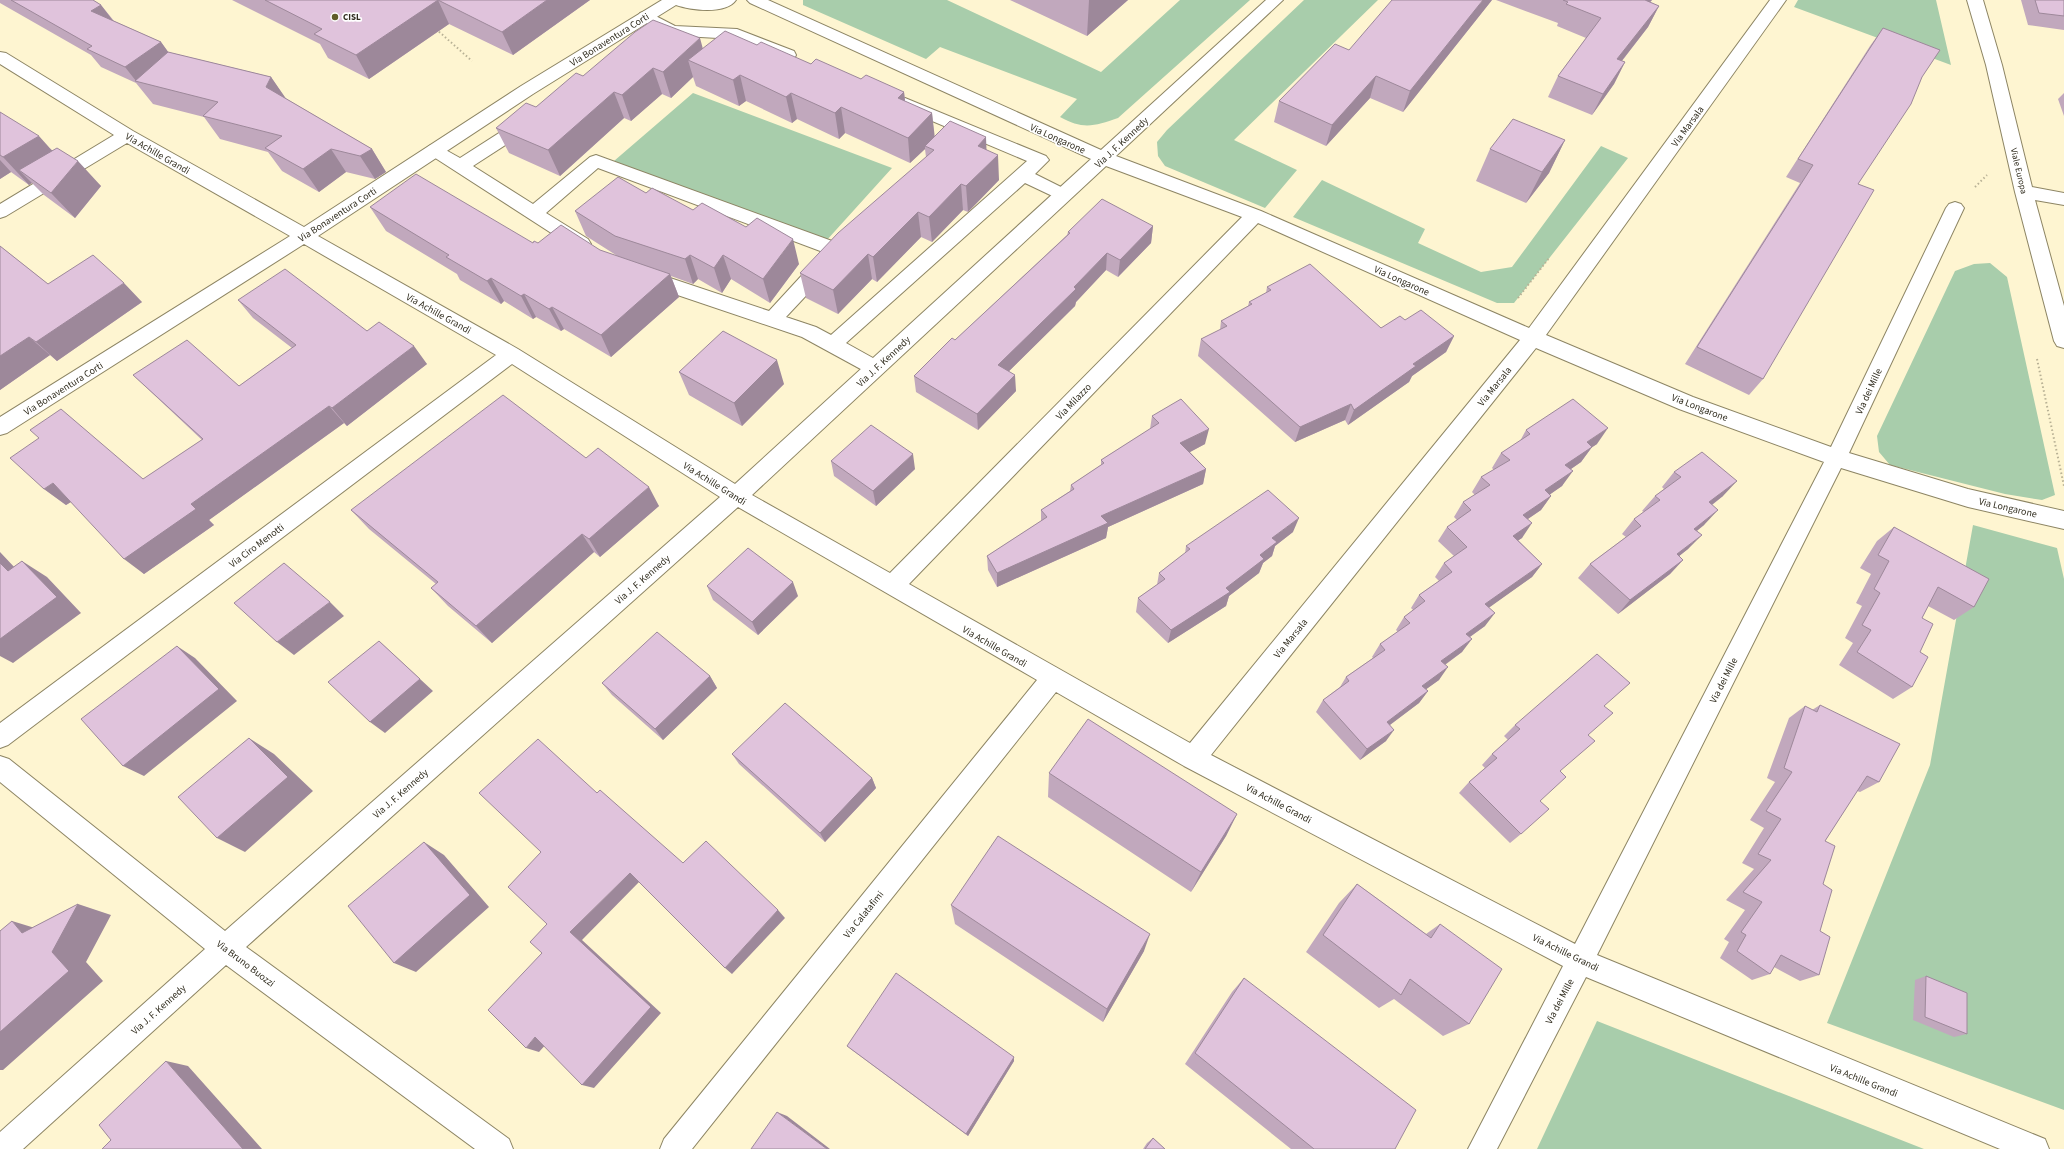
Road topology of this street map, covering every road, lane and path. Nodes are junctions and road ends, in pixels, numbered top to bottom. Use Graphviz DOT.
graph roads {
  1 [pos="673,0"];
  2 [pos="678,0"];
  3 [pos="728,0"];
  4 [pos="755,0"];
  5 [pos="1275,0"];
  6 [pos="1778,0"];
  7 [pos="1975,0"];
  8 [pos="646,16"];
  9 [pos="430,26"];
  10 [pos="0,57"];
  11 [pos="472,60"];
  12 [pos="802,60"];
  13 [pos="888,96"];
  14 [pos="540,115"];
  15 [pos="127,135"];
  16 [pos="435,150"];
  17 [pos="1103,158"];
  18 [pos="460,166"];
  19 [pos="1023,175"];
  20 [pos="2024,192"];
  21 [pos="1063,195"];
  22 [pos="2064,199"];
  23 [pos="1955,208"];
  24 [pos="0,212"];
  25 [pos="534,213"];
  26 [pos="1255,215"];
  27 [pos="304,236"];
  28 [pos="1552,253"];
  29 [pos="599,255"];
  30 [pos="633,273"];
  31 [pos="1514,300"];
  32 [pos="772,320"];
  33 [pos="1533,338"];
  34 [pos="2064,341"];
  35 [pos="832,344"];
  36 [pos="511,354"];
  37 [pos="875,368"];
  38 [pos="0,427"];
  39 [pos="1836,458"];
  40 [pos="736,496"];
  41 [pos="2064,520"];
  42 [pos="892,586"];
  43 [pos="1052,679"];
  44 [pos="0,737"];
  45 [pos="1193,758"];
  46 [pos="0,767"];
  47 [pos="225,948"];
  48 [pos="1580,961"];
  49 [pos="2,1149"];
  50 [pos="499,1149"];
  51 [pos="674,1149"];
  52 [pos="1482,1149"];
  53 [pos="2035,1149"];
  1 -- 8 [label="street, Via Bonaventura Corti"];
  2 -- 3 [label="street"];
  4 -- 17 [label="street, Via Longarone"];
  5 -- 17 [label="street, Via J. F. Kennedy"];
  6 -- 33 [label="street, Via Marsala"];
  7 -- 20 [label="street, Viale Europa"];
  8 -- 12 [label="street"];
  8 -- 16 [label="street, Via Bonaventura Corti"];
  9 -- 11 [label="path"];
  10 -- 15 [label="street, Via Achille Grandi"];
  13 -- 19 [label="street"];
  14 -- 18 [label="street"];
  15 -- 24 [label="street"];
  15 -- 27 [label="street, Via Achille Grandi"];
  16 -- 18 [label="street"];
  16 -- 27 [label="street, Via Bonaventura Corti"];
  17 -- 21 [label="street, Via J. F. Kennedy"];
  17 -- 26 [label="street, Via Longarone"];
  18 -- 25 [label="street"];
  19 -- 21 [label="street"];
  19 -- 35 [label="street"];
  20 -- 22 [label="street"];
  20 -- 34 [label="street, Viale Europa"];
  21 -- 37 [label="street, Via J. F. Kennedy"];
  23 -- 39 [label="street, Via dei Mille"];
  25 -- 29 [label="street"];
  25 -- 32 [label="street"];
  26 -- 33 [label="street, Via Longarone"];
  26 -- 42 [label="street, Via Milazzo"];
  27 -- 36 [label="street, Via Achille Grandi"];
  27 -- 38 [label="street, Via Bonaventura Corti"];
  28 -- 31 [label="path"];
  30 -- 32 [label="street"];
  32 -- 35 [label="street"];
  33 -- 39 [label="street, Via Longarone"];
  33 -- 45 [label="street, Via Marsala"];
  35 -- 37 [label="street"];
  36 -- 40 [label="street, Via Achille Grandi"];
  36 -- 44 [label="street, Via Ciro Menotti"];
  37 -- 40 [label="street, Via J. F. Kennedy"];
  39 -- 41 [label="street, Via Longarone"];
  39 -- 48 [label="street, Via dei Mille"];
  40 -- 42 [label="street, Via Achille Grandi"];
  40 -- 47 [label="street, Via J. F. Kennedy"];
  42 -- 43 [label="street, Via Achille Grandi"];
  43 -- 45 [label="street, Via Achille Grandi"];
  43 -- 51 [label="street, Via Calatafimi"];
  45 -- 48 [label="street, Via Achille Grandi"];
  46 -- 47 [label="street, Via Bruno Buozzi"];
  47 -- 49 [label="street, Via J. F. Kennedy"];
  47 -- 50 [label="street, Via Bruno Buozzi"];
  48 -- 52 [label="street, Via dei Mille"];
  48 -- 53 [label="street, Via Achille Grandi"];
}
